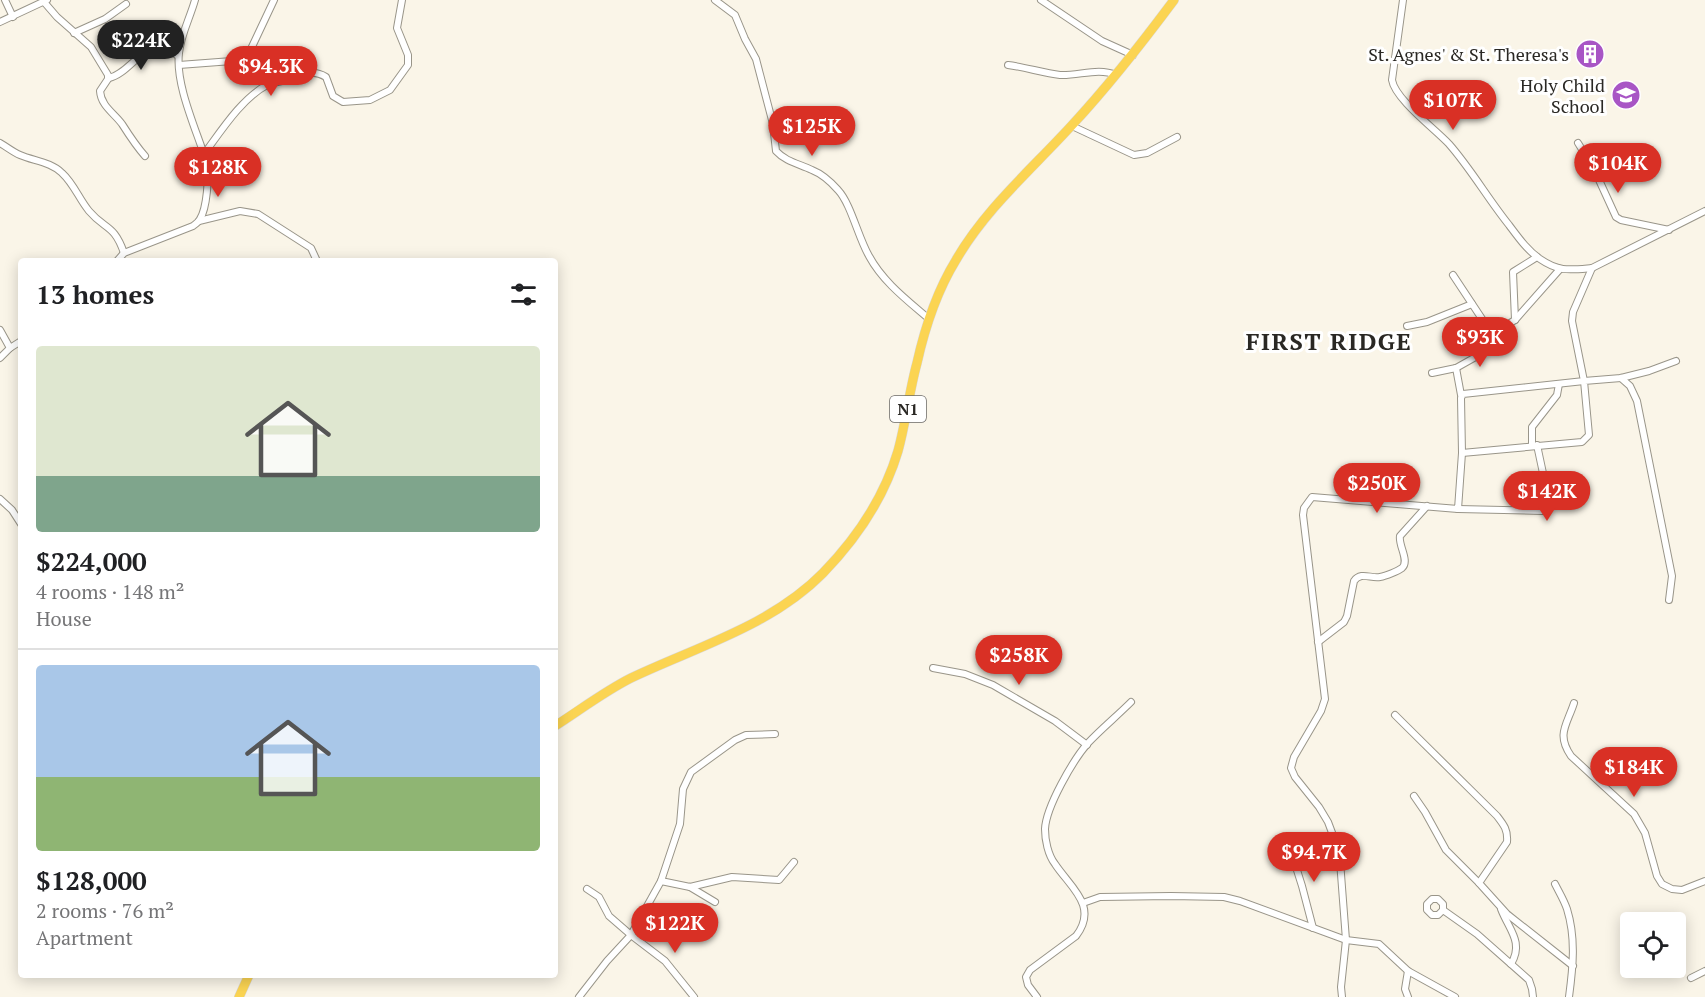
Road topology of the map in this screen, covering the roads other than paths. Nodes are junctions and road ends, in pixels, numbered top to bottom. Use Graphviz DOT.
graph roads {
  1 [pos="5,0"];
  2 [pos="195,0"];
  3 [pos="274,0"];
  4 [pos="402,0"];
  5 [pos="715,0"];
  6 [pos="1041,0"];
  7 [pos="1174,0"];
  8 [pos="1403,0"];
  9 [pos="46,1"];
  10 [pos="126,4"];
  11 [pos="13,17"];
  12 [pos="0,22"];
  13 [pos="74,33"];
  14 [pos="1133,55"];
  15 [pos="178,56"];
  16 [pos="179,65"];
  17 [pos="1008,65"];
  18 [pos="1116,75"];
  19 [pos="109,78"];
  20 [pos="1072,126"];
  21 [pos="1177,137"];
  22 [pos="0,143"];
  23 [pos="1578,143"];
  24 [pos="204,154"];
  25 [pos="145,156"];
  26 [pos="1705,211"];
  27 [pos="199,222"];
  28 [pos="1669,230"];
  29 [pos="124,253"];
  30 [pos="1538,257"];
  31 [pos="120,258"];
  32 [pos="316,258"];
  33 [pos="1592,268"];
  34 [pos="1560,269"];
  35 [pos="1453,275"];
  36 [pos="1472,304"];
  37 [pos="929,319"];
  38 [pos="1515,320"];
  39 [pos="1407,326"];
  40 [pos="0,330"];
  41 [pos="1492,334"];
  42 [pos="18,343"];
  43 [pos="10,348"];
  44 [pos="0,358"];
  45 [pos="1676,361"];
  46 [pos="1456,368"];
  47 [pos="1432,373"];
  48 [pos="1622,378"];
  49 [pos="1584,381"];
  50 [pos="1559,384"];
  51 [pos="1461,395"];
  52 [pos="1535,445"];
  53 [pos="1462,453"];
  54 [pos="0,499"];
  55 [pos="1427,506"];
  56 [pos="1458,509"];
  57 [pos="18,519"];
  58 [pos="1669,600"];
  59 [pos="1318,642"];
  60 [pos="933,668"];
  61 [pos="1131,702"];
  62 [pos="1574,703"];
  63 [pos="1395,714"];
  64 [pos="558,724"];
  65 [pos="775,734"];
  66 [pos="1087,745"];
  67 [pos="1414,796"];
  68 [pos="1284,852"];
  69 [pos="794,862"];
  70 [pos="661,881"];
  71 [pos="1705,881"];
  72 [pos="1479,883"];
  73 [pos="1555,884"];
  74 [pos="690,887"];
  75 [pos="586,889"];
  76 [pos="715,902"];
  77 [pos="1083,903"];
  78 [pos="1500,908"];
  79 [pos="1443,910"];
  80 [pos="1313,928"];
  81 [pos="631,935"];
  82 [pos="1346,940"];
  83 [pos="1511,964"];
  84 [pos="1573,966"];
  85 [pos="1408,971"];
  86 [pos="1705,971"];
  87 [pos="248,978"];
  88 [pos="1691,978"];
  89 [pos="239,997"];
  90 [pos="579,997"];
  91 [pos="694,997"];
  92 [pos="1037,997"];
  93 [pos="1342,997"];
  94 [pos="1408,997"];
  95 [pos="1455,997"];
  96 [pos="1533,997"];
  97 [pos="1569,997"];
  1 -- 11 [label="street"];
  2 -- 15 [label="street"];
  3 -- 16 [label="street"];
  4 -- 24 [label="street"];
  5 -- 37 [label="street"];
  6 -- 14 [label="street"];
  7 -- 14 [label="highway, N1"];
  8 -- 30 [label="street"];
  9 -- 11 [label="street"];
  9 -- 13 [label="street"];
  10 -- 13 [label="street"];
  11 -- 12 [label="street"];
  13 -- 19 [label="street"];
  14 -- 18 [label="highway, N1"];
  15 -- 16 [label="street"];
  15 -- 19 [label="street"];
  16 -- 24 [label="street"];
  17 -- 18 [label="street"];
  18 -- 20 [label="highway, N1"];
  19 -- 25 [label="street"];
  20 -- 21 [label="street"];
  20 -- 37 [label="highway, N1"];
  22 -- 29 [label="street"];
  23 -- 28 [label="street"];
  24 -- 27 [label="street"];
  26 -- 28 [label="street"];
  27 -- 29 [label="street"];
  27 -- 32 [label="street"];
  28 -- 33 [label="street"];
  29 -- 31 [label="street"];
  30 -- 34 [label="street"];
  30 -- 38 [label="street"];
  33 -- 34 [label="street"];
  33 -- 49 [label="street"];
  34 -- 38 [label="street"];
  35 -- 36 [label="street"];
  36 -- 39 [label="street"];
  36 -- 41 [label="street"];
  37 -- 64 [label="highway, N1"];
  38 -- 41 [label="street"];
  40 -- 43 [label="street"];
  41 -- 46 [label="street"];
  42 -- 43 [label="street"];
  43 -- 44 [label="street"];
  45 -- 48 [label="street"];
  46 -- 47 [label="street"];
  46 -- 51 [label="street"];
  48 -- 49 [label="street"];
  48 -- 58 [label="street"];
  49 -- 50 [label="street"];
  49 -- 52 [label="street"];
  50 -- 51 [label="street"];
  50 -- 52 [label="street"];
  51 -- 53 [label="street"];
  52 -- 53 [label="street"];
  52 -- 56 [label="street"];
  53 -- 56 [label="street"];
  54 -- 57 [label="street"];
  55 -- 56 [label="street"];
  55 -- 59 [label="street"];
  55 -- 59 [label="street"];
  59 -- 82 [label="street"];
  60 -- 66 [label="street"];
  61 -- 66 [label="street"];
  62 -- 71 [label="street"];
  63 -- 72 [label="street"];
  65 -- 70 [label="street"];
  66 -- 77 [label="street"];
  67 -- 72 [label="street"];
  68 -- 80 [label="street"];
  69 -- 74 [label="street"];
  70 -- 74 [label="street"];
  70 -- 81 [label="street"];
  72 -- 78 [label="street"];
  73 -- 84 [label="street"];
  74 -- 76 [label="street"];
  75 -- 81 [label="street"];
  77 -- 80 [label="street"];
  77 -- 92 [label="street"];
  78 -- 83 [label="street"];
  78 -- 84 [label="street"];
  79 -- 83 [label="street"];
  80 -- 82 [label="street"];
  81 -- 90 [label="street"];
  81 -- 91 [label="street"];
  82 -- 85 [label="street"];
  82 -- 93 [label="street"];
  83 -- 96 [label="street"];
  84 -- 97 [label="street"];
  85 -- 94 [label="street"];
  85 -- 95 [label="street"];
  86 -- 88 [label="street"];
  87 -- 89 [label="highway"];
}
